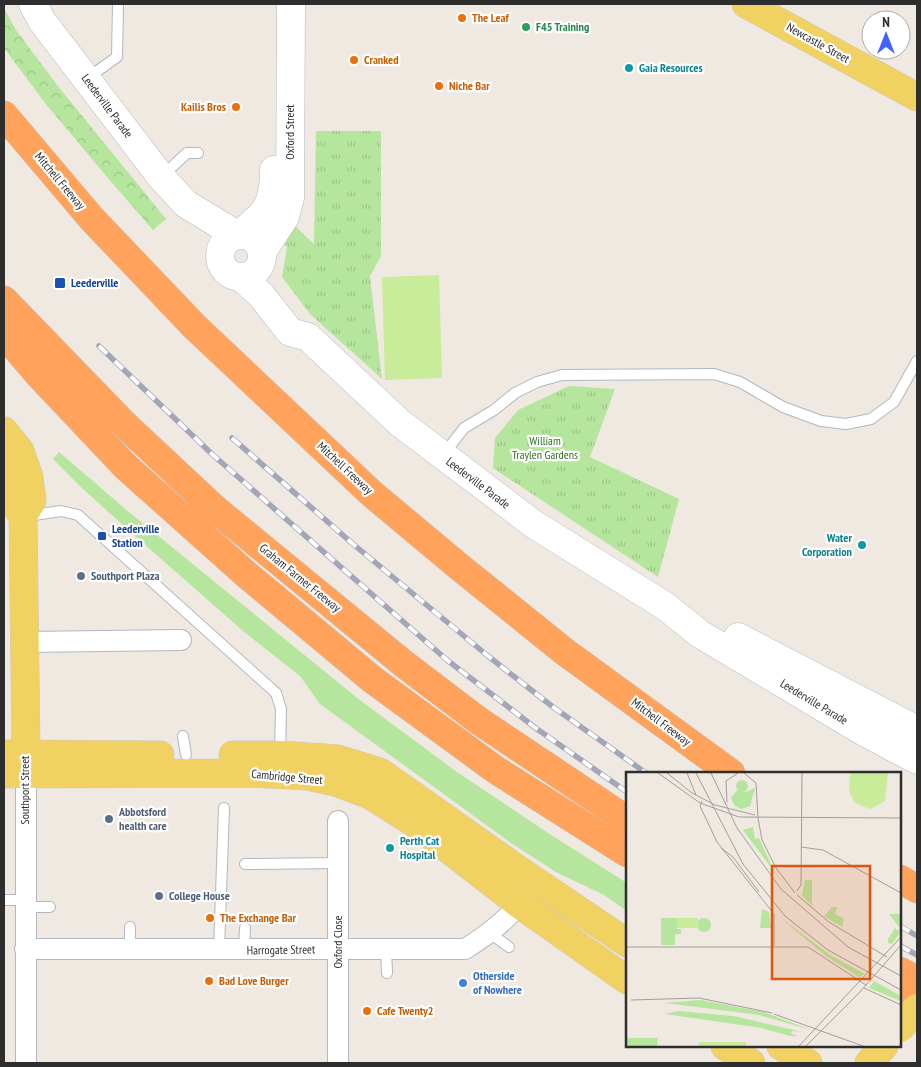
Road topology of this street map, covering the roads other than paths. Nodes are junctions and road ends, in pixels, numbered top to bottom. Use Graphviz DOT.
graph roads {
  1 [pos="34,4"];
  2 [pos="118,4"];
  3 [pos="274,4"];
  4 [pos="291,4"];
  5 [pos="746,4"];
  6 [pos="86,79"];
  7 [pos="917,97"];
  8 [pos="4,115"];
  9 [pos="198,153"];
  10 [pos="161,177"];
  11 [pos="232,241"];
  12 [pos="255,263"];
  13 [pos="4,300"];
  14 [pos="4,334"];
  15 [pos="917,361"];
  16 [pos="4,364"];
  17 [pos="4,431"];
  18 [pos="443,456"];
  19 [pos="4,466"];
  20 [pos="126,467"];
  21 [pos="23,516"];
  22 [pos="665,606"];
  23 [pos="25,642"];
  24 [pos="173,642"];
  25 [pos="917,730"];
  26 [pos="917,760"];
  27 [pos="15,764"];
  28 [pos="280,764"];
  29 [pos="730,772"];
  30 [pos="224,808"];
  31 [pos="626,819"];
  32 [pos="338,821"];
  33 [pos="626,853"];
  34 [pos="338,863"];
  35 [pos="245,864"];
  36 [pos="901,880"];
  37 [pos="917,889"];
  38 [pos="4,900"];
  39 [pos="25,904"];
  40 [pos="520,904"];
  41 [pos="50,907"];
  42 [pos="130,927"];
  43 [pos="245,928"];
  44 [pos="490,933"];
  45 [pos="626,942"];
  46 [pos="509,947"];
  47 [pos="25,949"];
  48 [pos="338,949"];
  49 [pos="386,949"];
  50 [pos="130,950"];
  51 [pos="219,950"];
  52 [pos="244,950"];
  53 [pos="901,972"];
  54 [pos="387,973"];
  55 [pos="626,979"];
  56 [pos="917,980"];
  57 [pos="901,996"];
  58 [pos="917,1004"];
  59 [pos="917,1008"];
  60 [pos="901,1013"];
  61 [pos="917,1023"];
  62 [pos="901,1027"];
  63 [pos="727,1047"];
  64 [pos="783,1047"];
  65 [pos="883,1047"];
  66 [pos="26,1063"];
  67 [pos="338,1063"];
  68 [pos="751,1063"];
  69 [pos="808,1063"];
  70 [pos="869,1063"];
  1 -- 6 [label="main road, Leederville Parade"];
  2 -- 6 [label="lane"];
  3 -- 11 [label="main road, Oxford Street"];
  4 -- 12 [label="main road, Oxford Street"];
  5 -- 7 [label="main road, Newcastle Street"];
  6 -- 10 [label="main road, Leederville Parade"];
  8 -- 29 [label="highway, Mitchell Freeway"];
  9 -- 10 [label="lane"];
  10 -- 11 [label="main road, Leederville Parade"];
  11 -- 12 [label="main road"];
  11 -- 12 [label="main road"];
  12 -- 18 [label="main road, Leederville Parade"];
  13 -- 31 [label="highway, Graham Farmer Freeway"];
  14 -- 20 [label="highway"];
  15 -- 18 [label="lane"];
  16 -- 20 [label="highway"];
  17 -- 21 [label="main road, Southport Street"];
  18 -- 22 [label="main road, Leederville Parade"];
  19 -- 21 [label="main road, Southport Street"];
  20 -- 33 [label="highway"];
  21 -- 23 [label="main road, Southport Street"];
  21 -- 28 [label="lane"];
  22 -- 25 [label="main road, Leederville Parade"];
  22 -- 26 [label="main road, Leederville Parade"];
  23 -- 24 [label="street"];
  23 -- 27 [label="main road, Southport Street"];
  27 -- 28 [label="main road, Cambridge Street"];
  27 -- 28 [label="main road, Cambridge Street"];
  27 -- 39 [label="street, Southport Street"];
  28 -- 40 [label="main road, Cambridge Street"];
  28 -- 45 [label="main road, Cambridge Street"];
  30 -- 51 [label="lane"];
  32 -- 34 [label="street, Oxford Close"];
  34 -- 35 [label="lane"];
  34 -- 48 [label="street, Oxford Close"];
  36 -- 37 [label="highway"];
  38 -- 39 [label="lane"];
  39 -- 41 [label="lane"];
  39 -- 47 [label="street, Southport Street"];
  40 -- 44 [label="street, Harrogate Street"];
  40 -- 55 [label="main road, Cambridge Street"];
  42 -- 50 [label="lane"];
  43 -- 52 [label="lane"];
  44 -- 46 [label="lane"];
  44 -- 49 [label="street, Harrogate Street"];
  47 -- 50 [label="street, Harrogate Street"];
  47 -- 66 [label="street, Southport Street"];
  48 -- 49 [label="street, Harrogate Street"];
  48 -- 52 [label="street, Harrogate Street"];
  48 -- 67 [label="street, Oxford Close"];
  49 -- 54 [label="lane"];
  50 -- 51 [label="street, Harrogate Street"];
  51 -- 52 [label="street, Harrogate Street"];
  53 -- 56 [label="highway"];
  57 -- 58 [label="highway"];
  59 -- 62 [label="main road, bridge"];
  60 -- 61 [label="highway"];
  63 -- 68 [label="main road"];
  64 -- 69 [label="main road"];
  65 -- 70 [label="main road"];
}
